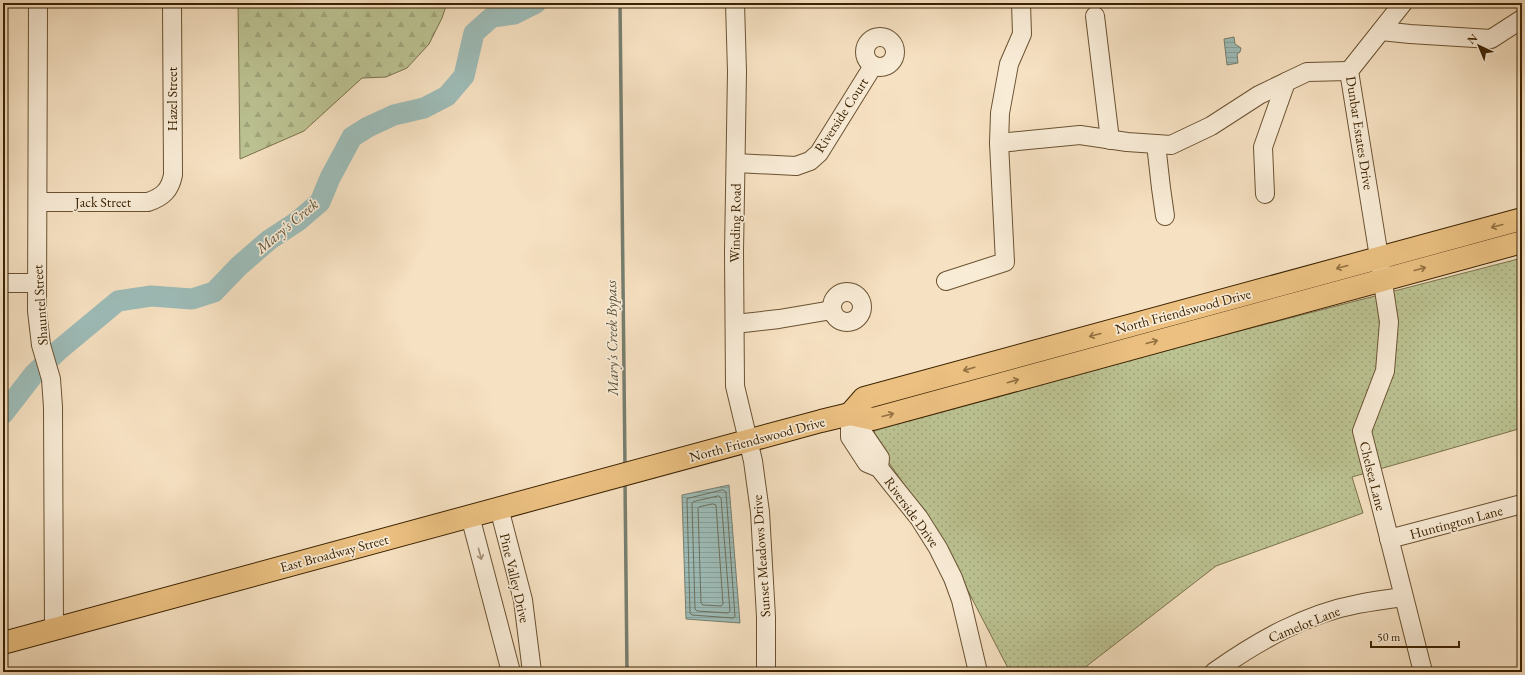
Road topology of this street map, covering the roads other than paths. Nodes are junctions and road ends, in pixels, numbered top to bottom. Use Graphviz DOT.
graph roads {
  1 [pos="38,3"];
  2 [pos="172,3"];
  3 [pos="735,3"];
  4 [pos="1021,3"];
  5 [pos="1403,3"];
  6 [pos="1095,16"];
  7 [pos="1522,18"];
  8 [pos="1381,31"];
  9 [pos="873,66"];
  10 [pos="1349,71"];
  11 [pos="1286,82"];
  12 [pos="1110,140"];
  13 [pos="999,143"];
  14 [pos="1156,144"];
  15 [pos="736,163"];
  16 [pos="166,193"];
  17 [pos="1265,194"];
  18 [pos="38,202"];
  19 [pos="1165,216"];
  20 [pos="1522,219"];
  21 [pos="1522,242"];
  22 [pos="1379,257"];
  23 [pos="1382,280"];
  24 [pos="946,281"];
  25 [pos="3,283"];
  26 [pos="36,283"];
  27 [pos="832,310"];
  28 [pos="735,324"];
  29 [pos="850,414"];
  30 [pos="749,441"];
  31 [pos="665,464"];
  32 [pos="1522,504"];
  33 [pos="499,508"];
  34 [pos="470,516"];
  35 [pos="1389,539"];
  36 [pos="1404,597"];
  37 [pos="54,630"];
  38 [pos="3,643"];
  39 [pos="511,672"];
  40 [pos="532,672"];
  41 [pos="766,672"];
  42 [pos="978,672"];
  43 [pos="1214,672"];
  44 [pos="1423,672"];
  1 -- 18 [label="street, Shauntel Street"];
  2 -- 16 [label="street, Hazel Street"];
  3 -- 15 [label="street, Winding Road"];
  4 -- 13 [label="street"];
  5 -- 8 [label="street, Dunbar Estates Drive"];
  6 -- 12 [label="street"];
  7 -- 8 [label="street"];
  8 -- 10 [label="street, Dunbar Estates Drive"];
  9 -- 15 [label="street, Riverside Court"];
  10 -- 11 [label="street"];
  10 -- 22 [label="street, Dunbar Estates Drive"];
  11 -- 14 [label="street"];
  11 -- 17 [label="street"];
  12 -- 13 [label="street"];
  12 -- 14 [label="street"];
  13 -- 24 [label="street"];
  14 -- 19 [label="street"];
  15 -- 28 [label="street, Winding Road"];
  16 -- 18 [label="street, Jack Street"];
  18 -- 26 [label="street, Shauntel Street"];
  20 -- 22 [label="main road, North Friendswood Drive, one-way"];
  23 -- 21 [label="main road, North Friendswood Drive, one-way"];
  22 -- 23 [label="street, Chelsea Lane"];
  22 -- 29 [label="main road, North Friendswood Drive, one-way"];
  29 -- 23 [label="main road, North Friendswood Drive, one-way"];
  23 -- 35 [label="street, Chelsea Lane"];
  25 -- 26 [label="street"];
  26 -- 37 [label="street, Shauntel Street"];
  27 -- 28 [label="street"];
  28 -- 30 [label="street, Winding Road"];
  29 -- 30 [label="main road, North Friendswood Drive"];
  29 -- 42 [label="street, Riverside Drive"];
  30 -- 31 [label="main road, North Friendswood Drive"];
  30 -- 41 [label="street, Sunset Meadows Drive"];
  31 -- 33 [label="main road, East Broadway Street"];
  32 -- 35 [label="street, Huntington Lane"];
  33 -- 34 [label="main road, East Broadway Street"];
  33 -- 40 [label="street, Pine Valley Drive"];
  34 -- 37 [label="main road, East Broadway Street"];
  34 -- 39 [label="street, Pine Valley Drive, one-way"];
  35 -- 36 [label="street, Chelsea Lane"];
  36 -- 43 [label="street, Camelot Lane"];
  36 -- 44 [label="street, Chelsea Lane"];
  37 -- 38 [label="main road, East Broadway Street"];
}
